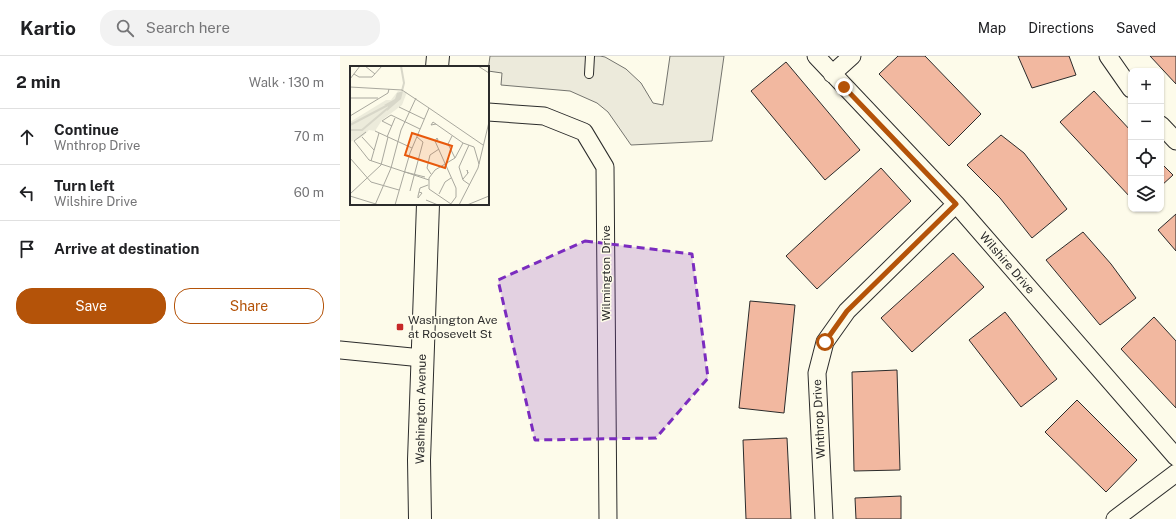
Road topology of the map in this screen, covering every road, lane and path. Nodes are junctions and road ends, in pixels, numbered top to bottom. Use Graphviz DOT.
graph roads {
  1 [pos="438,56"];
  2 [pos="590,56"];
  3 [pos="816,56"];
  4 [pos="852,56"];
  5 [pos="1108,56"];
  6 [pos="437,66"];
  7 [pos="589,74"];
  8 [pos="832,74"];
  9 [pos="1128,85"];
  10 [pos="489,112"];
  11 [pos="1164,128"];
  12 [pos="1176,141"];
  13 [pos="956,204"];
  14 [pos="428,205"];
  15 [pos="340,350"];
  16 [pos="422,358"];
  17 [pos="1176,457"];
  18 [pos="1176,473"];
  19 [pos="420,519"];
  20 [pos="608,519"];
  21 [pos="824,519"];
  22 [pos="1115,519"];
  1 -- 6 [label="main road"];
  2 -- 7 [label="lane"];
  3 -- 8 [label="street, Wilshire Drive"];
  4 -- 8 [label="street"];
  5 -- 9 [label="street"];
  8 -- 13 [label="street, Wilshire Drive"];
  10 -- 20 [label="street, Wilmington Drive"];
  11 -- 12 [label="street"];
  13 -- 17 [label="street, Wilshire Drive"];
  13 -- 21 [label="street, Wnthrop Drive"];
  14 -- 16 [label="main road, Washington Avenue"];
  15 -- 16 [label="street"];
  16 -- 19 [label="main road, Washington Avenue"];
  18 -- 22 [label="street"];
}
